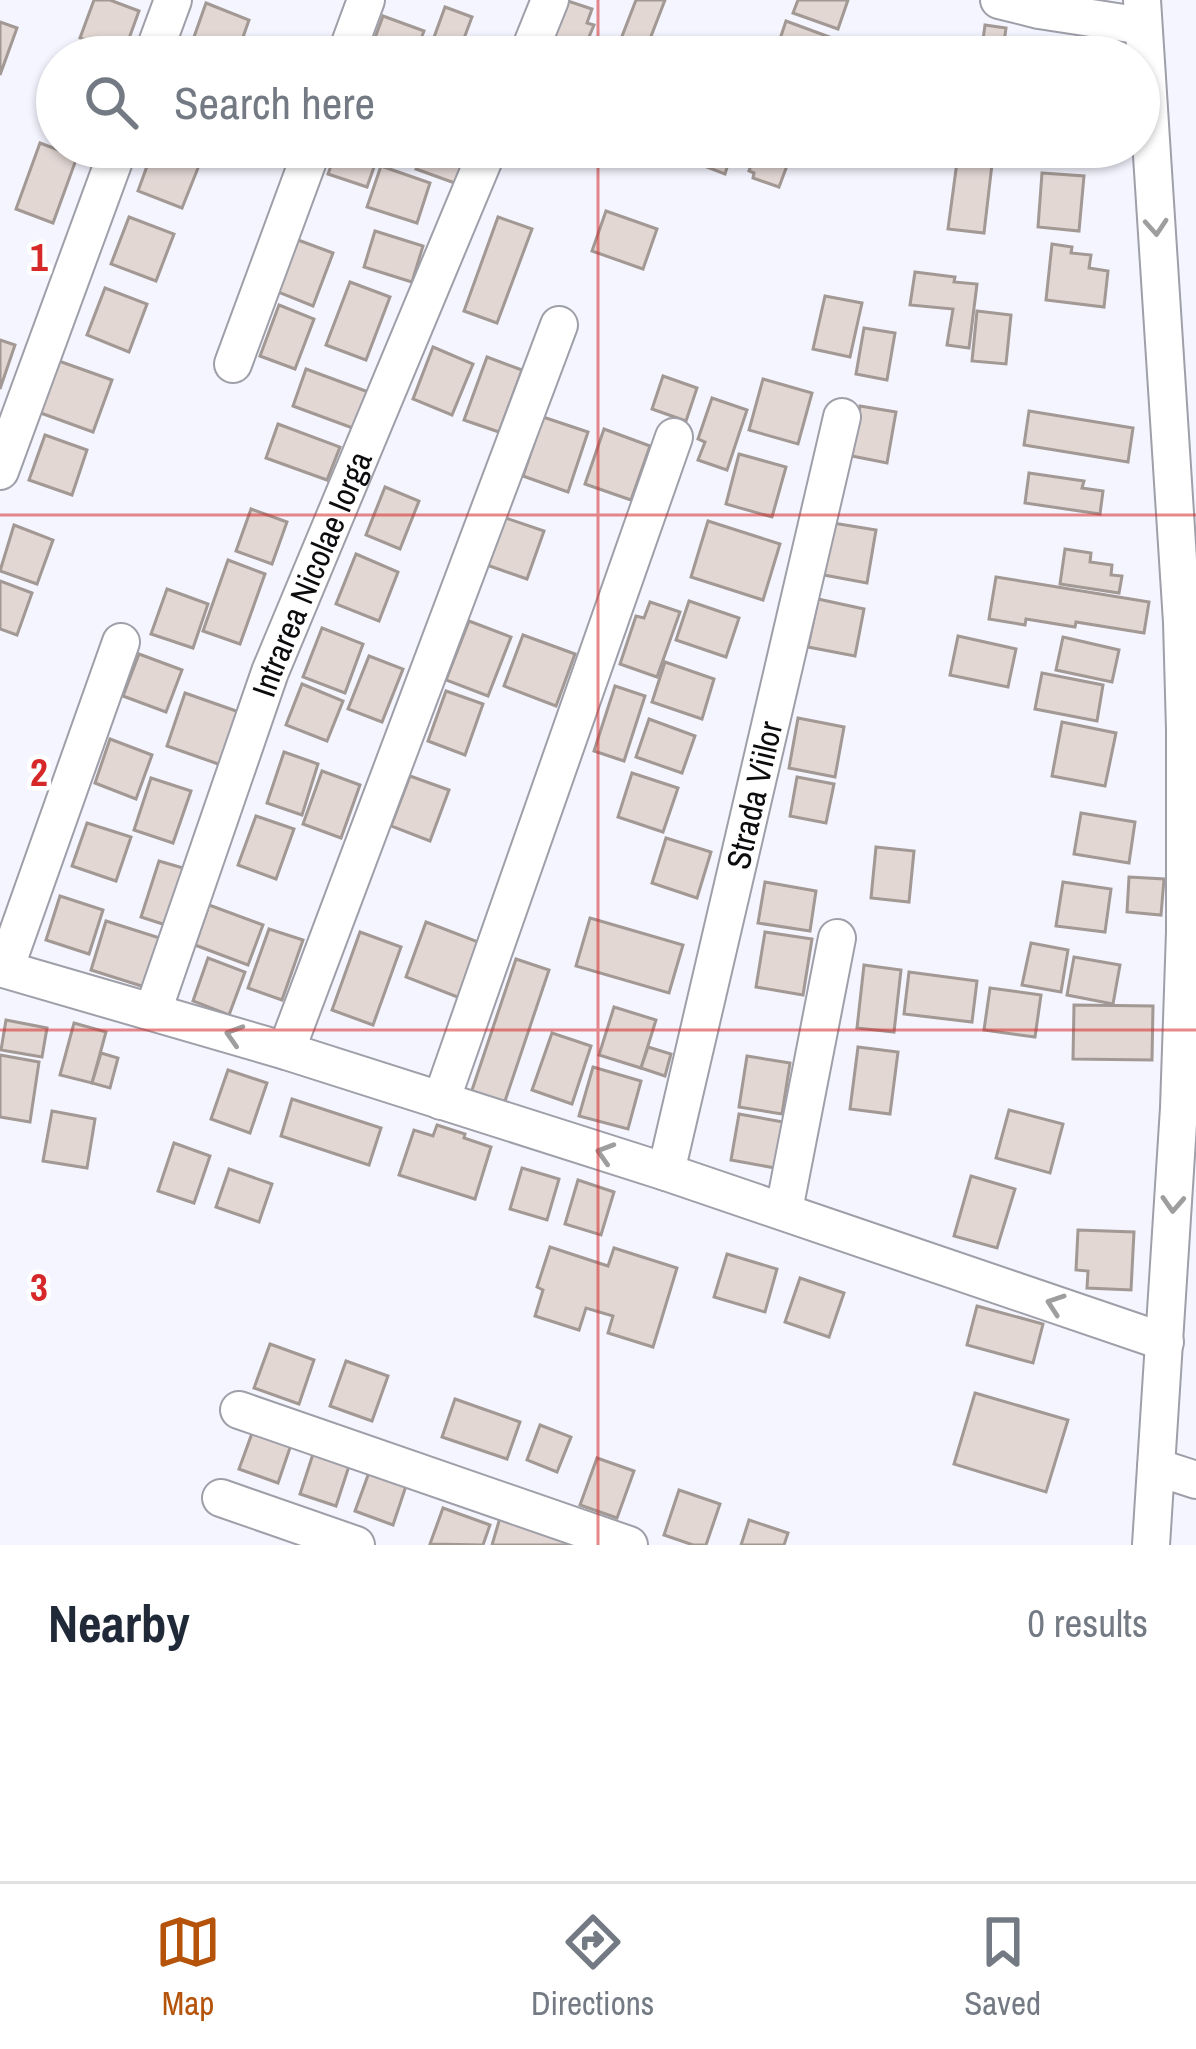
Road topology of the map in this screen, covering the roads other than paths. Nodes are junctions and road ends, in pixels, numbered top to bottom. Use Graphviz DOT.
graph roads {
  1 [pos="173,0"];
  2 [pos="366,0"];
  3 [pos="550,0"];
  4 [pos="999,0"];
  5 [pos="1143,13"];
  6 [pos="160,36"];
  7 [pos="353,36"];
  8 [pos="535,36"];
  9 [pos="111,168"];
  10 [pos="305,168"];
  11 [pos="480,168"];
  12 [pos="1158,168"];
  13 [pos="559,325"];
  14 [pos="233,364"];
  15 [pos="842,417"];
  16 [pos="1182,417"];
  17 [pos="674,437"];
  18 [pos="0,471"];
  19 [pos="1187,561"];
  20 [pos="121,642"];
  21 [pos="837,938"];
  22 [pos="3,968"];
  23 [pos="153,1011"];
  24 [pos="1189,1021"];
  25 [pos="286,1051"];
  26 [pos="441,1101"];
  27 [pos="666,1172"];
  28 [pos="784,1210"];
  29 [pos="1166,1342"];
  30 [pos="1179,1395"];
  31 [pos="239,1410"];
  32 [pos="1156,1467"];
  33 [pos="1196,1480"];
  34 [pos="221,1498"];
  35 [pos="356,1545"];
  36 [pos="629,1545"];
  37 [pos="1151,1545"];
  1 -- 6 [label="street"];
  2 -- 7 [label="street"];
  3 -- 8 [label="street"];
  4 -- 5 [label="street"];
  9 -- 18 [label="street"];
  10 -- 14 [label="street"];
  11 -- 23 [label="street, Intrarea Nicolae Iorga"];
  12 -- 16 [label="street, one-way"];
  13 -- 25 [label="street"];
  15 -- 27 [label="street, Strada Viilor"];
  16 -- 19 [label="street"];
  17 -- 26 [label="street"];
  19 -- 24 [label="street"];
  20 -- 22 [label="street"];
  21 -- 28 [label="street"];
  22 -- 23 [label="street"];
  25 -- 23 [label="street, one-way"];
  24 -- 29 [label="street, one-way"];
  25 -- 26 [label="street"];
  27 -- 26 [label="street, one-way"];
  27 -- 28 [label="street"];
  29 -- 28 [label="street, one-way"];
  29 -- 30 [label="street"];
  30 -- 32 [label="street"];
  31 -- 36 [label="street"];
  32 -- 33 [label="street"];
  32 -- 37 [label="street"];
  34 -- 35 [label="street"];
}
